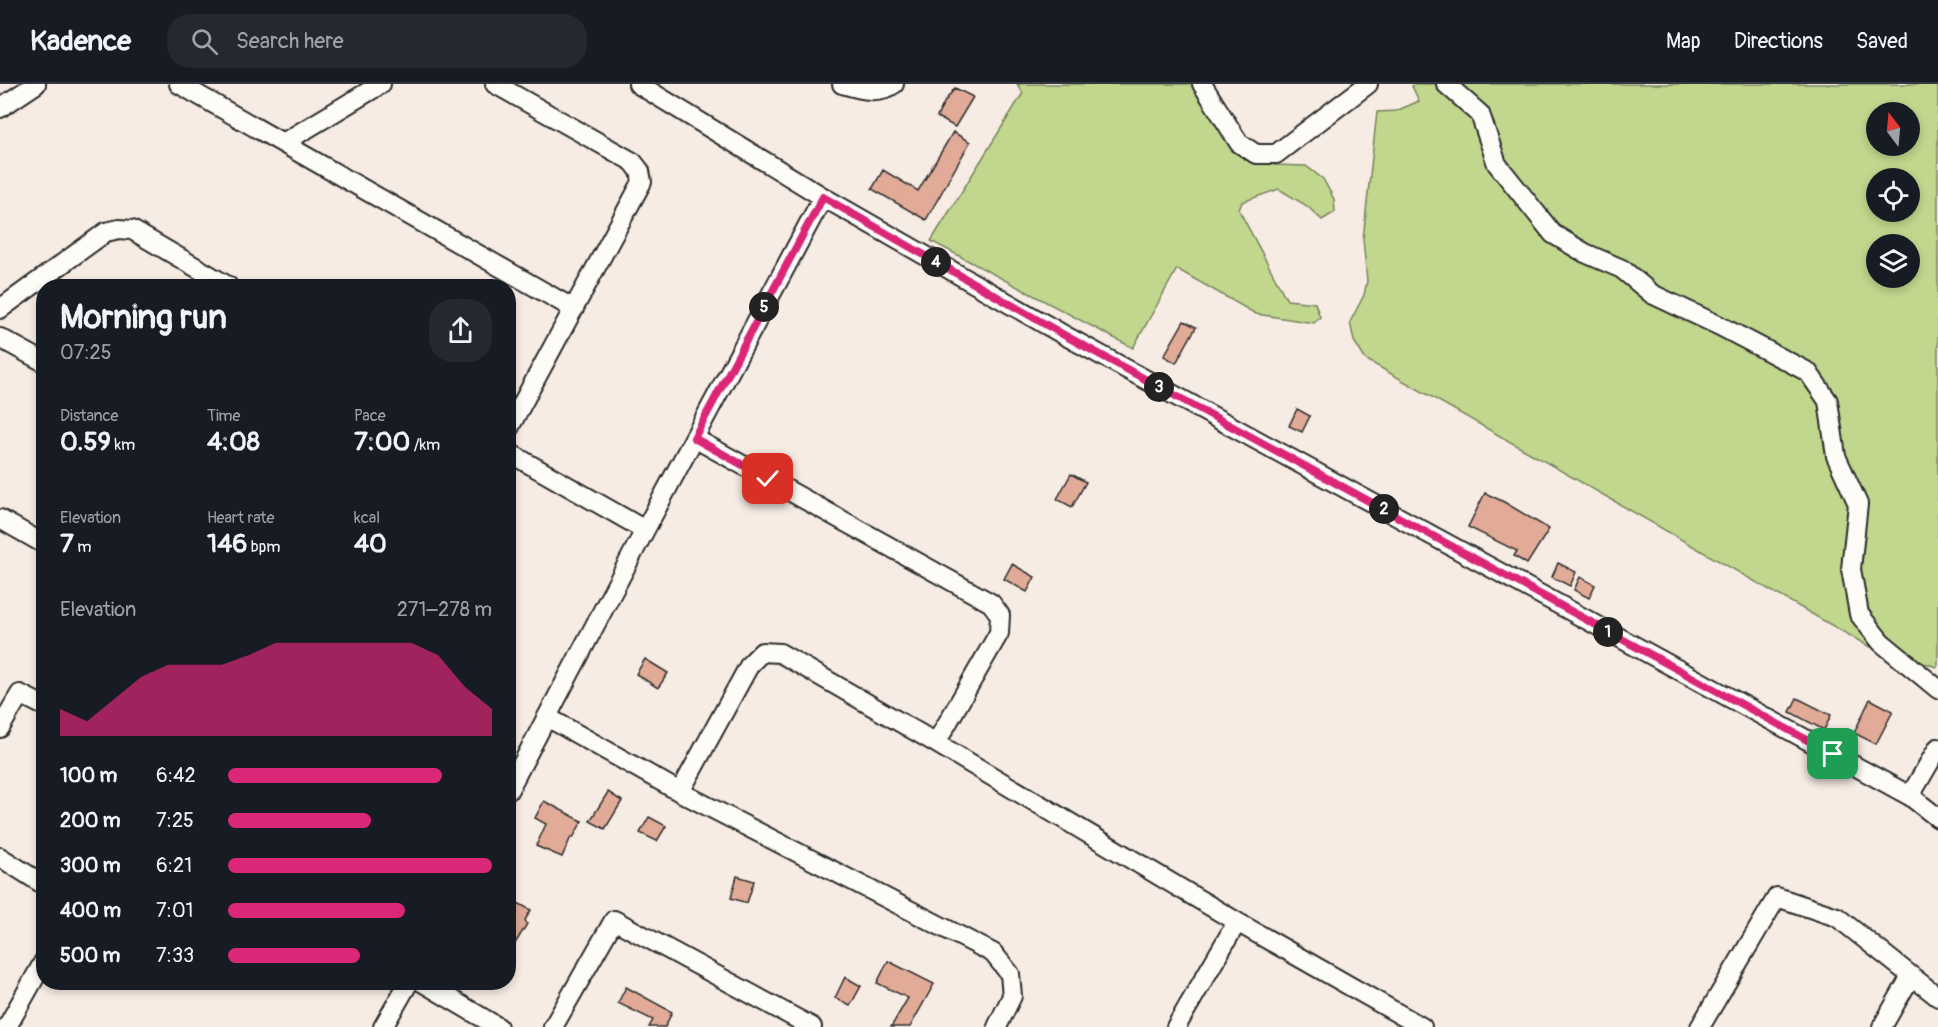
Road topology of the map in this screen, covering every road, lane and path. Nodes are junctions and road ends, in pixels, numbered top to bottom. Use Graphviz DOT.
graph roads {
  1 [pos="36,84"];
  2 [pos="179,84"];
  3 [pos="381,84"];
  4 [pos="495,84"];
  5 [pos="638,84"];
  6 [pos="842,84"];
  7 [pos="894,84"];
  8 [pos="1202,84"];
  9 [pos="1368,84"];
  10 [pos="1446,84"];
  11 [pos="0,108"];
  12 [pos="283,143"];
  13 [pos="823,197"];
  14 [pos="41,279"];
  15 [pos="216,279"];
  16 [pos="36,283"];
  17 [pos="0,309"];
  18 [pos="574,309"];
  19 [pos="0,338"];
  20 [pos="36,358"];
  21 [pos="516,415"];
  22 [pos="694,438"];
  23 [pos="516,457"];
  24 [pos="0,519"];
  25 [pos="645,530"];
  26 [pos="36,539"];
  27 [pos="1938,689"];
  28 [pos="36,702"];
  29 [pos="547,717"];
  30 [pos="0,728"];
  31 [pos="936,743"];
  32 [pos="1938,748"];
  33 [pos="516,776"];
  34 [pos="680,792"];
  35 [pos="1910,796"];
  36 [pos="1938,818"];
  37 [pos="0,857"];
  38 [pos="36,880"];
  39 [pos="1237,922"];
  40 [pos="36,975"];
  41 [pos="1911,976"];
  42 [pos="404,990"];
  43 [pos="436,990"];
  44 [pos="1938,997"];
  45 [pos="7,1027"];
  46 [pos="383,1027"];
  47 [pos="498,1027"];
  48 [pos="553,1027"];
  49 [pos="812,1027"];
  50 [pos="997,1027"];
  51 [pos="1176,1027"];
  52 [pos="1422,1027"];
  53 [pos="1700,1027"];
  54 [pos="1882,1027"];
  1 -- 11 [label="street"];
  2 -- 12 [label="street"];
  3 -- 12 [label="street"];
  4 -- 18 [label="street"];
  5 -- 13 [label="street"];
  6 -- 7 [label="street"];
  8 -- 9 [label="street"];
  10 -- 27 [label="street"];
  12 -- 18 [label="street"];
  13 -- 22 [label="street"];
  13 -- 35 [label="street"];
  14 -- 15 [label="street"];
  16 -- 17 [label="street"];
  18 -- 21 [label="street"];
  19 -- 20 [label="street"];
  22 -- 25 [label="street"];
  22 -- 31 [label="street"];
  23 -- 25 [label="street"];
  24 -- 26 [label="street"];
  25 -- 29 [label="street"];
  28 -- 30 [label="street"];
  29 -- 33 [label="street"];
  29 -- 34 [label="street"];
  31 -- 34 [label="street"];
  31 -- 39 [label="street"];
  32 -- 35 [label="street"];
  34 -- 50 [label="street"];
  35 -- 36 [label="street"];
  37 -- 38 [label="street"];
  39 -- 51 [label="street"];
  39 -- 52 [label="street"];
  40 -- 45 [label="street"];
  41 -- 44 [label="street"];
  41 -- 53 [label="street"];
  41 -- 54 [label="street"];
  42 -- 46 [label="street"];
  43 -- 47 [label="street"];
  48 -- 49 [label="street"];
}
